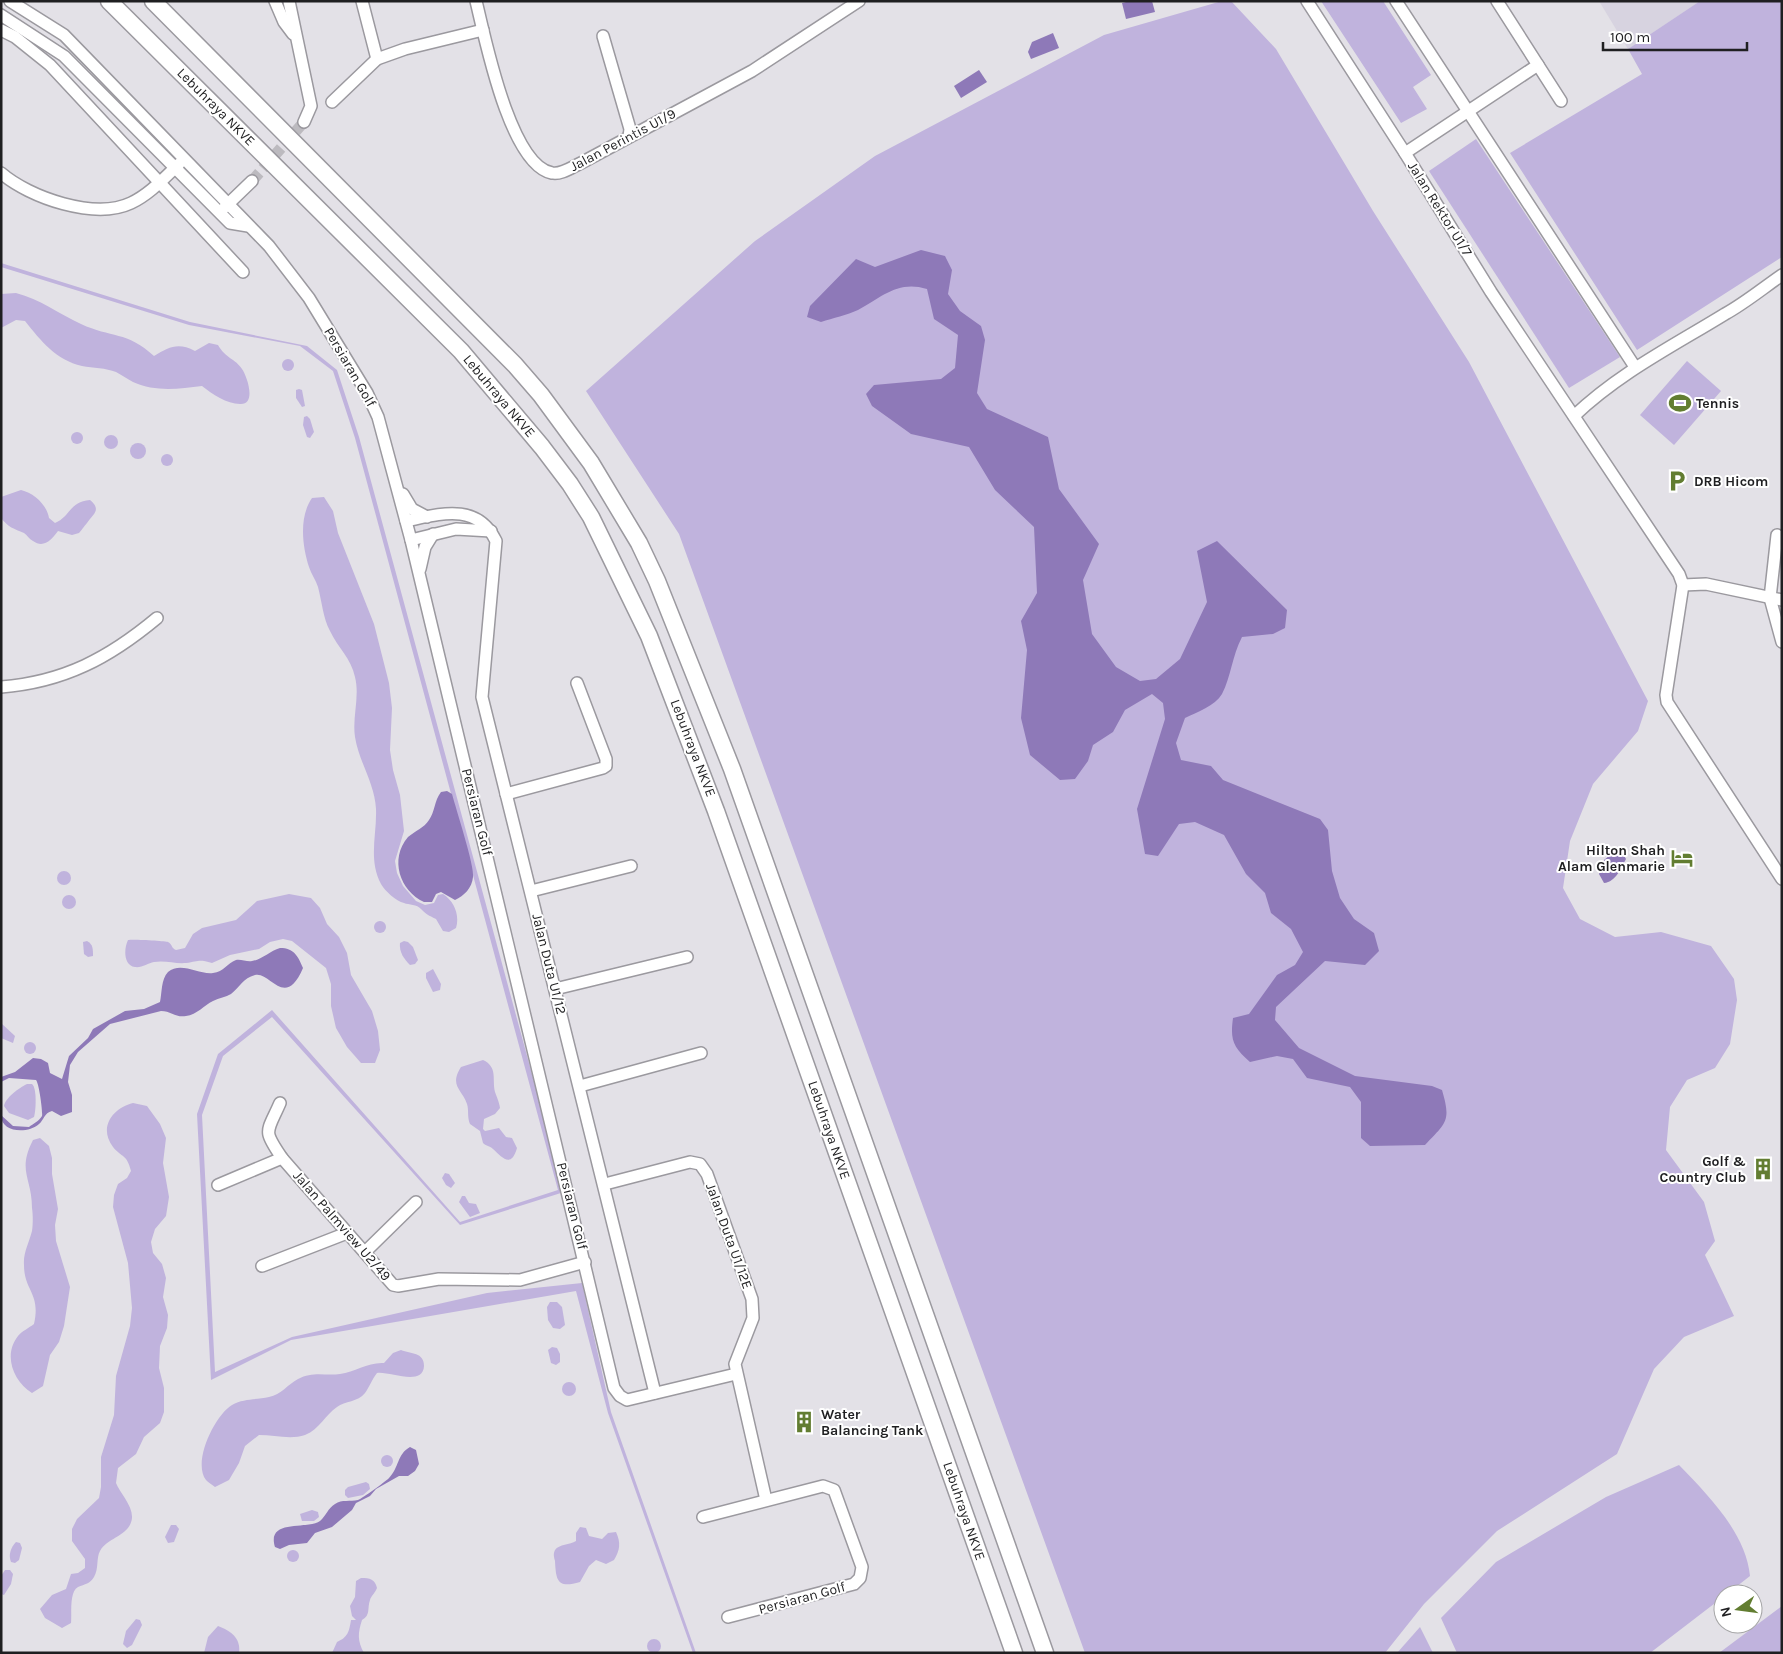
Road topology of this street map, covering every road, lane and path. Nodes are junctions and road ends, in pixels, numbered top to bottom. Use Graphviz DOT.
graph roads {
  1 [pos="10,1"];
  2 [pos="110,1"];
  3 [pos="153,1"];
  4 [pos="275,1"];
  5 [pos="288,1"];
  6 [pos="362,1"];
  7 [pos="476,1"];
  8 [pos="859,1"];
  9 [pos="1306,1"];
  10 [pos="1396,1"];
  11 [pos="1497,1"];
  12 [pos="1,15"];
  13 [pos="1,30"];
  14 [pos="483,30"];
  15 [pos="603,36"];
  16 [pos="297,40"];
  17 [pos="377,60"];
  18 [pos="1538,65"];
  19 [pos="1561,101"];
  20 [pos="332,102"];
  21 [pos="1467,111"];
  22 [pos="304,122"];
  23 [pos="629,137"];
  24 [pos="1405,153"];
  25 [pos="185,157"];
  26 [pos="175,168"];
  27 [pos="1,173"];
  28 [pos="252,181"];
  29 [pos="160,182"];
  30 [pos="229,203"];
  31 [pos="220,212"];
  32 [pos="248,226"];
  33 [pos="243,272"];
  34 [pos="1782,275"];
  35 [pos="1635,367"];
  36 [pos="1574,416"];
  37 [pos="394,475"];
  38 [pos="454,513"];
  39 [pos="426,517"];
  40 [pos="406,521"];
  41 [pos="456,529"];
  42 [pos="491,531"];
  43 [pos="433,534"];
  44 [pos="1777,535"];
  45 [pos="411,540"];
  46 [pos="420,578"];
  47 [pos="1683,585"];
  48 [pos="1776,599"];
  49 [pos="157,618"];
  50 [pos="1782,642"];
  51 [pos="577,683"];
  52 [pos="1,688"];
  53 [pos="506,794"];
  54 [pos="631,866"];
  55 [pos="1782,879"];
  56 [pos="530,891"];
  57 [pos="687,957"];
  58 [pos="555,989"];
  59 [pos="701,1053"];
  60 [pos="580,1086"];
  61 [pos="280,1103"];
  62 [pos="282,1158"];
  63 [pos="605,1184"];
  64 [pos="218,1185"];
  65 [pos="416,1202"];
  66 [pos="347,1233"];
  67 [pos="364,1252"];
  68 [pos="586,1262"];
  69 [pos="262,1266"];
  70 [pos="736,1374"];
  71 [pos="656,1393"];
  72 [pos="766,1500"];
  73 [pos="703,1517"];
  74 [pos="728,1617"];
  75 [pos="1014,1653"];
  76 [pos="1045,1653"];
  1 -- 25 [label="street, Persiaran Golf"];
  2 -- 75 [label="highway, Lebuhraya NKVE"];
  3 -- 76 [label="highway, Lebuhraya NKVE"];
  4 -- 16 [label="street"];
  5 -- 16 [label="street"];
  6 -- 17 [label="street"];
  7 -- 14 [label="street, Jalan Perintis U1/9"];
  8 -- 23 [label="street, Jalan Perintis U1/9"];
  9 -- 24 [label="street, Jalan Rektor U1/7"];
  10 -- 21 [label="street"];
  11 -- 18 [label="street"];
  12 -- 26 [label="street, Persiaran Golf"];
  13 -- 29 [label="street"];
  14 -- 17 [label="street"];
  14 -- 23 [label="street, Jalan Perintis U1/9"];
  15 -- 23 [label="street"];
  16 -- 22 [label="street"];
  17 -- 20 [label="street"];
  18 -- 19 [label="street"];
  18 -- 21 [label="street"];
  21 -- 24 [label="street"];
  21 -- 35 [label="street"];
  24 -- 36 [label="street, Jalan Rektor U1/7"];
  25 -- 26 [label="street"];
  25 -- 30 [label="street, Persiaran Golf"];
  26 -- 29 [label="street"];
  26 -- 31 [label="street, Persiaran Golf"];
  27 -- 29 [label="street"];
  28 -- 30 [label="street"];
  29 -- 33 [label="street"];
  30 -- 31 [label="street"];
  30 -- 32 [label="street, Persiaran Golf"];
  31 -- 32 [label="street, Persiaran Golf"];
  32 -- 37 [label="street, Persiaran Golf"];
  34 -- 35 [label="street"];
  35 -- 36 [label="street"];
  36 -- 47 [label="street, Jalan Rektor U1/7"];
  37 -- 39 [label="street"];
  37 -- 40 [label="street, Persiaran Golf"];
  38 -- 39 [label="street"];
  38 -- 41 [label="street"];
  38 -- 42 [label="street"];
  39 -- 40 [label="street"];
  40 -- 45 [label="street, Persiaran Golf"];
  41 -- 42 [label="street"];
  41 -- 43 [label="street"];
  42 -- 53 [label="street, Jalan Duta U1/12"];
  43 -- 45 [label="street"];
  43 -- 46 [label="street"];
  44 -- 48 [label="street"];
  45 -- 46 [label="street, Persiaran Golf"];
  46 -- 68 [label="street, Persiaran Golf"];
  47 -- 48 [label="street"];
  47 -- 55 [label="street"];
  48 -- 50 [label="street"];
  49 -- 52 [label="street"];
  51 -- 53 [label="street"];
  53 -- 56 [label="street, Jalan Duta U1/12"];
  54 -- 56 [label="street"];
  56 -- 58 [label="street, Jalan Duta U1/12"];
  57 -- 58 [label="street"];
  58 -- 60 [label="street, Jalan Duta U1/12"];
  59 -- 60 [label="street"];
  60 -- 63 [label="street, Jalan Duta U1/12"];
  61 -- 62 [label="street, Jalan Palmview U2/49"];
  62 -- 64 [label="street"];
  62 -- 66 [label="street, Jalan Palmview U2/49"];
  63 -- 70 [label="street, Jalan Duta U1/12E"];
  63 -- 71 [label="street, Jalan Duta U1/12"];
  65 -- 67 [label="street"];
  66 -- 67 [label="street, Jalan Palmview U2/49"];
  66 -- 69 [label="street"];
  67 -- 68 [label="street, Jalan Palmview U2/49"];
  68 -- 71 [label="street, Persiaran Golf"];
  70 -- 71 [label="street"];
  70 -- 72 [label="street"];
  72 -- 73 [label="street, Persiaran Golf"];
  72 -- 74 [label="street, Persiaran Golf"];
}
